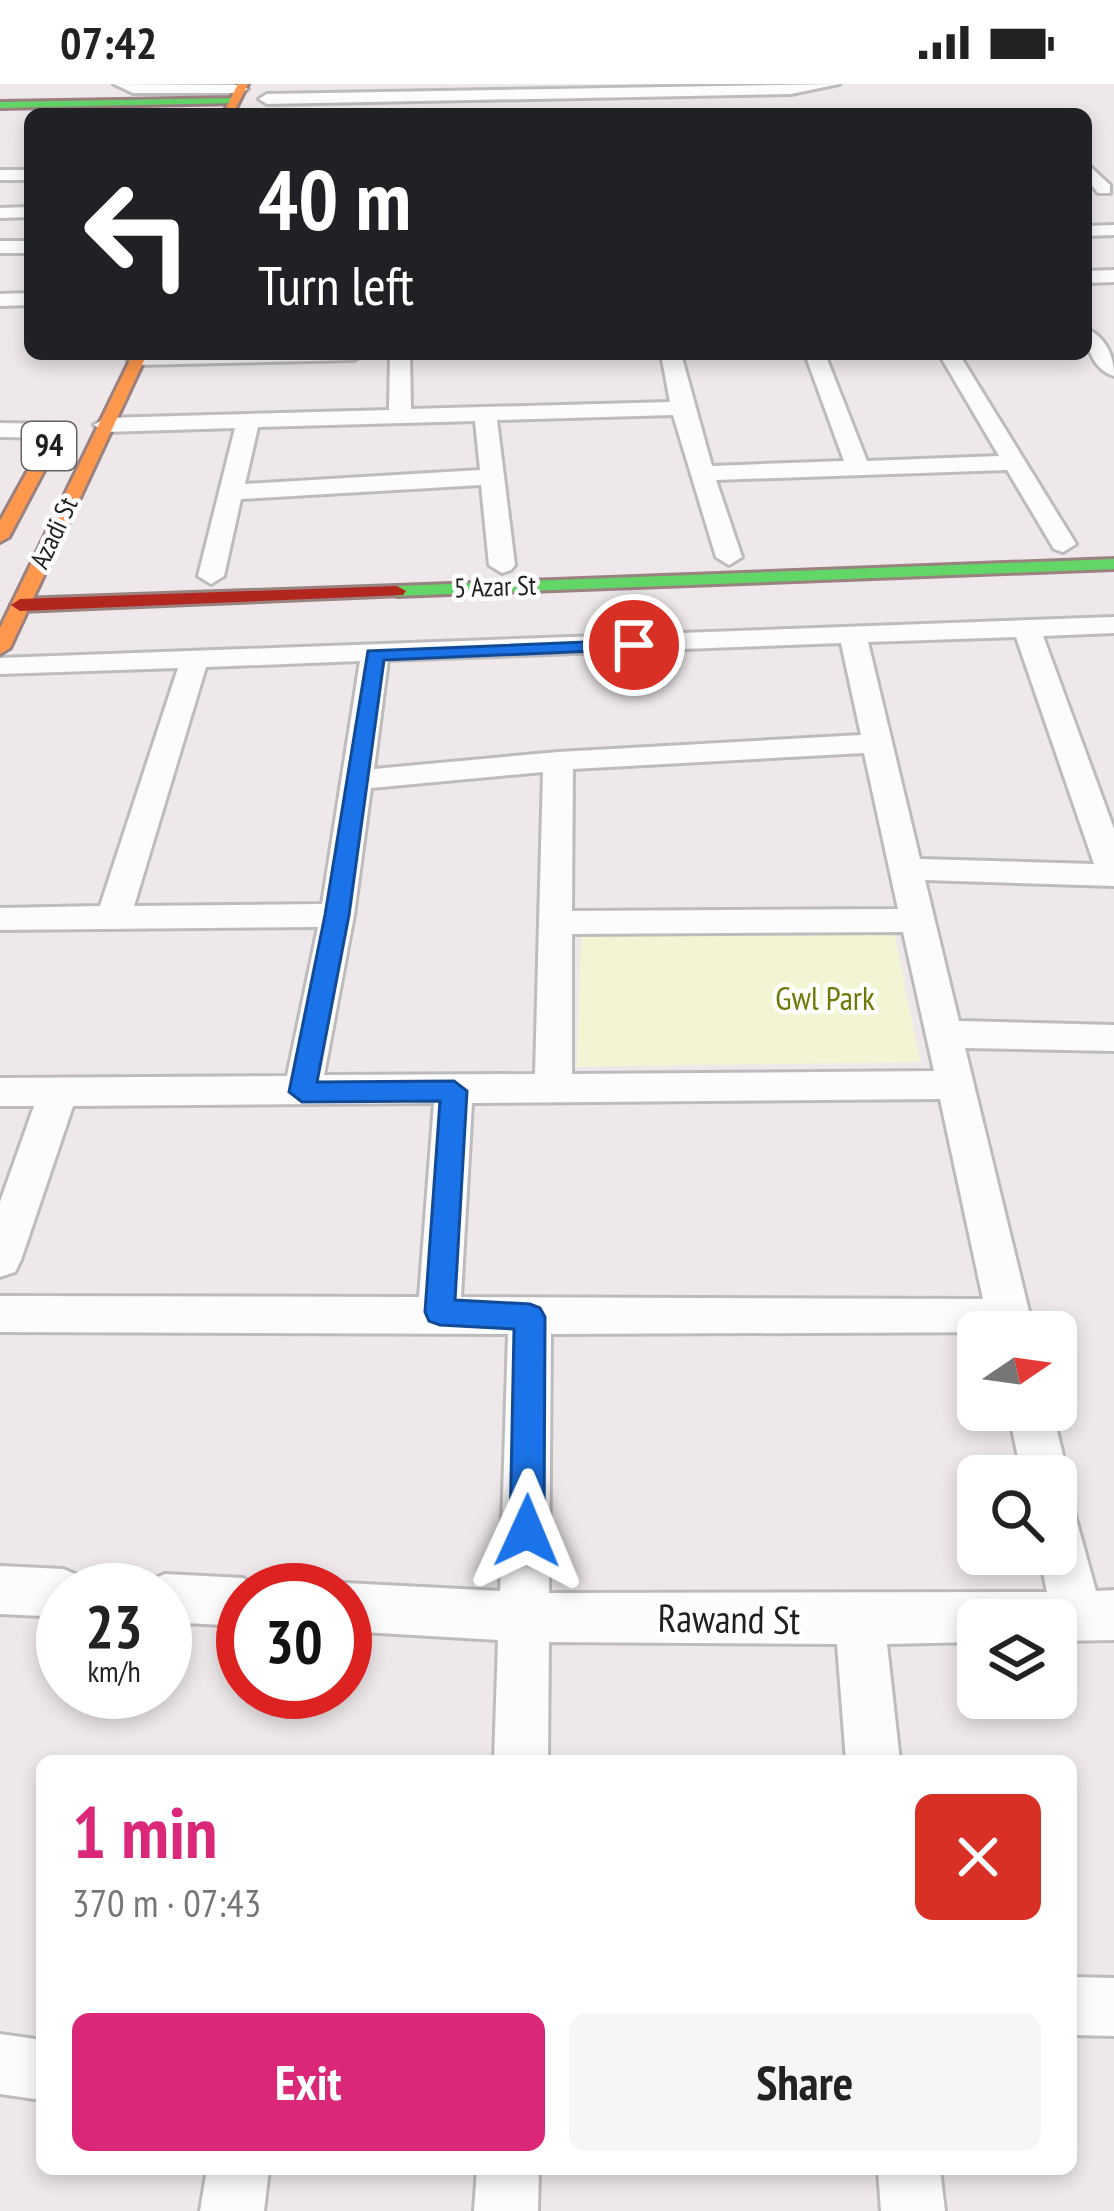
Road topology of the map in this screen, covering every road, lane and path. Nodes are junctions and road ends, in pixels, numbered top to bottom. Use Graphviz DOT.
graph roads {
  1 [pos="121,84"];
  2 [pos="566,84"];
  3 [pos="620,89"];
  4 [pos="822,89"];
  5 [pos="525,90"];
  6 [pos="499,96"];
  7 [pos="250,98"];
  8 [pos="387,99"];
  9 [pos="0,105"];
  10 [pos="500,108"];
  11 [pos="1092,342"];
  12 [pos="137,360"];
  13 [pos="400,360"];
  14 [pos="672,360"];
  15 [pos="817,360"];
  16 [pos="953,360"];
  17 [pos="1114,370"];
  18 [pos="682,407"];
  19 [pos="485,414"];
  20 [pos="400,415"];
  21 [pos="248,420"];
  22 [pos="62,422"];
  23 [pos="105,425"];
  24 [pos="0,430"];
  25 [pos="1014,463"];
  26 [pos="857,466"];
  27 [pos="702,473"];
  28 [pos="490,477"];
  29 [pos="231,492"];
  30 [pos="0,537"];
  31 [pos="1114,542"];
  32 [pos="1063,544"];
  33 [pos="729,557"];
  34 [pos="840,564"];
  35 [pos="1114,564"];
  36 [pos="502,565"];
  37 [pos="211,576"];
  38 [pos="25,594"];
  39 [pos="1114,625"];
  40 [pos="1027,629"];
  41 [pos="853,637"];
  42 [pos="0,648"];
  43 [pos="375,655"];
  44 [pos="194,660"];
  45 [pos="0,666"];
  46 [pos="878,743"];
  47 [pos="558,761"];
  48 [pos="356,780"];
  49 [pos="906,869"];
  50 [pos="1114,874"];
  51 [pos="337,915"];
  52 [pos="0,919"];
  53 [pos="113,920"];
  54 [pos="918,920"];
  55 [pos="558,923"];
  56 [pos="944,1034"];
  57 [pos="1114,1038"];
  58 [pos="956,1085"];
  59 [pos="553,1087"];
  60 [pos="454,1091"];
  61 [pos="0,1092"];
  62 [pos="302,1092"];
  63 [pos="58,1094"];
  64 [pos="0,1260"];
  65 [pos="1007,1311"];
  66 [pos="440,1312"];
  67 [pos="0,1314"];
  68 [pos="530,1317"];
  69 [pos="957,1323"];
  70 [pos="1077,1572"];
  71 [pos="0,1590"];
  72 [pos="36,1592"];
  73 [pos="372,1608"];
  74 [pos="1095,1614"];
  75 [pos="526,1617"];
  76 [pos="860,1620"];
  77 [pos="521,1755"];
  78 [pos="871,1755"];
  79 [pos="1077,2006"];
  80 [pos="1114,2007"];
  81 [pos="0,2064"];
  82 [pos="36,2069"];
  83 [pos="237,2175"];
  84 [pos="508,2175"];
  85 [pos="910,2175"];
  86 [pos="232,2211"];
  87 [pos="506,2211"];
  88 [pos="913,2211"];
  1 -- 7 [label="street"];
  2 -- 5 [label="street"];
  3 -- 4 [label="street"];
  3 -- 5 [label="street"];
  5 -- 6 [label="street"];
  6 -- 8 [label="street"];
  6 -- 10 [label="street"];
  7 -- 8 [label="street"];
  7 -- 9 [label="main road"];
  11 -- 17 [label="street"];
  12 -- 23 [label="main road, Azadi St"];
  13 -- 20 [label="street"];
  14 -- 18 [label="street"];
  15 -- 26 [label="street"];
  16 -- 25 [label="street"];
  18 -- 19 [label="street"];
  18 -- 27 [label="street"];
  19 -- 20 [label="street"];
  19 -- 28 [label="street"];
  20 -- 21 [label="street"];
  21 -- 23 [label="street"];
  21 -- 29 [label="street"];
  22 -- 24 [label="street"];
  22 -- 30 [label="main road, Azadi St / 94"];
  23 -- 38 [label="main road, Azadi St"];
  25 -- 26 [label="street"];
  25 -- 32 [label="street"];
  26 -- 27 [label="street"];
  27 -- 33 [label="street"];
  28 -- 29 [label="street"];
  28 -- 36 [label="street"];
  29 -- 37 [label="street"];
  31 -- 32 [label="main road, 5 Azar St"];
  32 -- 34 [label="main road, 5 Azar St"];
  33 -- 34 [label="main road, 5 Azar St"];
  33 -- 36 [label="main road, 5 Azar St"];
  34 -- 35 [label="main road, 5 Azar St"];
  34 -- 38 [label="main road, 5 Azar St"];
  36 -- 37 [label="main road, 5 Azar St"];
  37 -- 38 [label="main road, 5 Azar St"];
  38 -- 42 [label="main road, Azadi St"];
  39 -- 40 [label="street"];
  40 -- 41 [label="street"];
  40 -- 50 [label="street"];
  41 -- 43 [label="street"];
  41 -- 46 [label="street"];
  43 -- 44 [label="street"];
  43 -- 48 [label="street"];
  44 -- 45 [label="street"];
  44 -- 53 [label="street"];
  46 -- 47 [label="street"];
  46 -- 49 [label="street"];
  47 -- 48 [label="street"];
  47 -- 55 [label="street"];
  48 -- 51 [label="street"];
  49 -- 50 [label="street"];
  49 -- 54 [label="street"];
  51 -- 53 [label="street"];
  51 -- 62 [label="street"];
  52 -- 53 [label="street"];
  54 -- 55 [label="street"];
  54 -- 56 [label="street"];
  55 -- 59 [label="street"];
  56 -- 57 [label="street"];
  56 -- 58 [label="street"];
  58 -- 59 [label="street"];
  58 -- 65 [label="street"];
  59 -- 60 [label="street"];
  60 -- 62 [label="street"];
  60 -- 66 [label="street"];
  61 -- 63 [label="street"];
  62 -- 63 [label="street"];
  63 -- 64 [label="street"];
  66 -- 67 [label="street"];
  66 -- 68 [label="street"];
  68 -- 69 [label="street"];
  68 -- 75 [label="street"];
  70 -- 74 [label="street"];
  71 -- 72 [label="street"];
  73 -- 75 [label="street, Rawand St"];
  74 -- 76 [label="street, Rawand St"];
  75 -- 76 [label="street, Rawand St"];
  75 -- 77 [label="street"];
  76 -- 78 [label="street"];
  79 -- 80 [label="street"];
  81 -- 82 [label="street"];
  83 -- 86 [label="street"];
  84 -- 87 [label="street"];
  85 -- 88 [label="street"];
}
